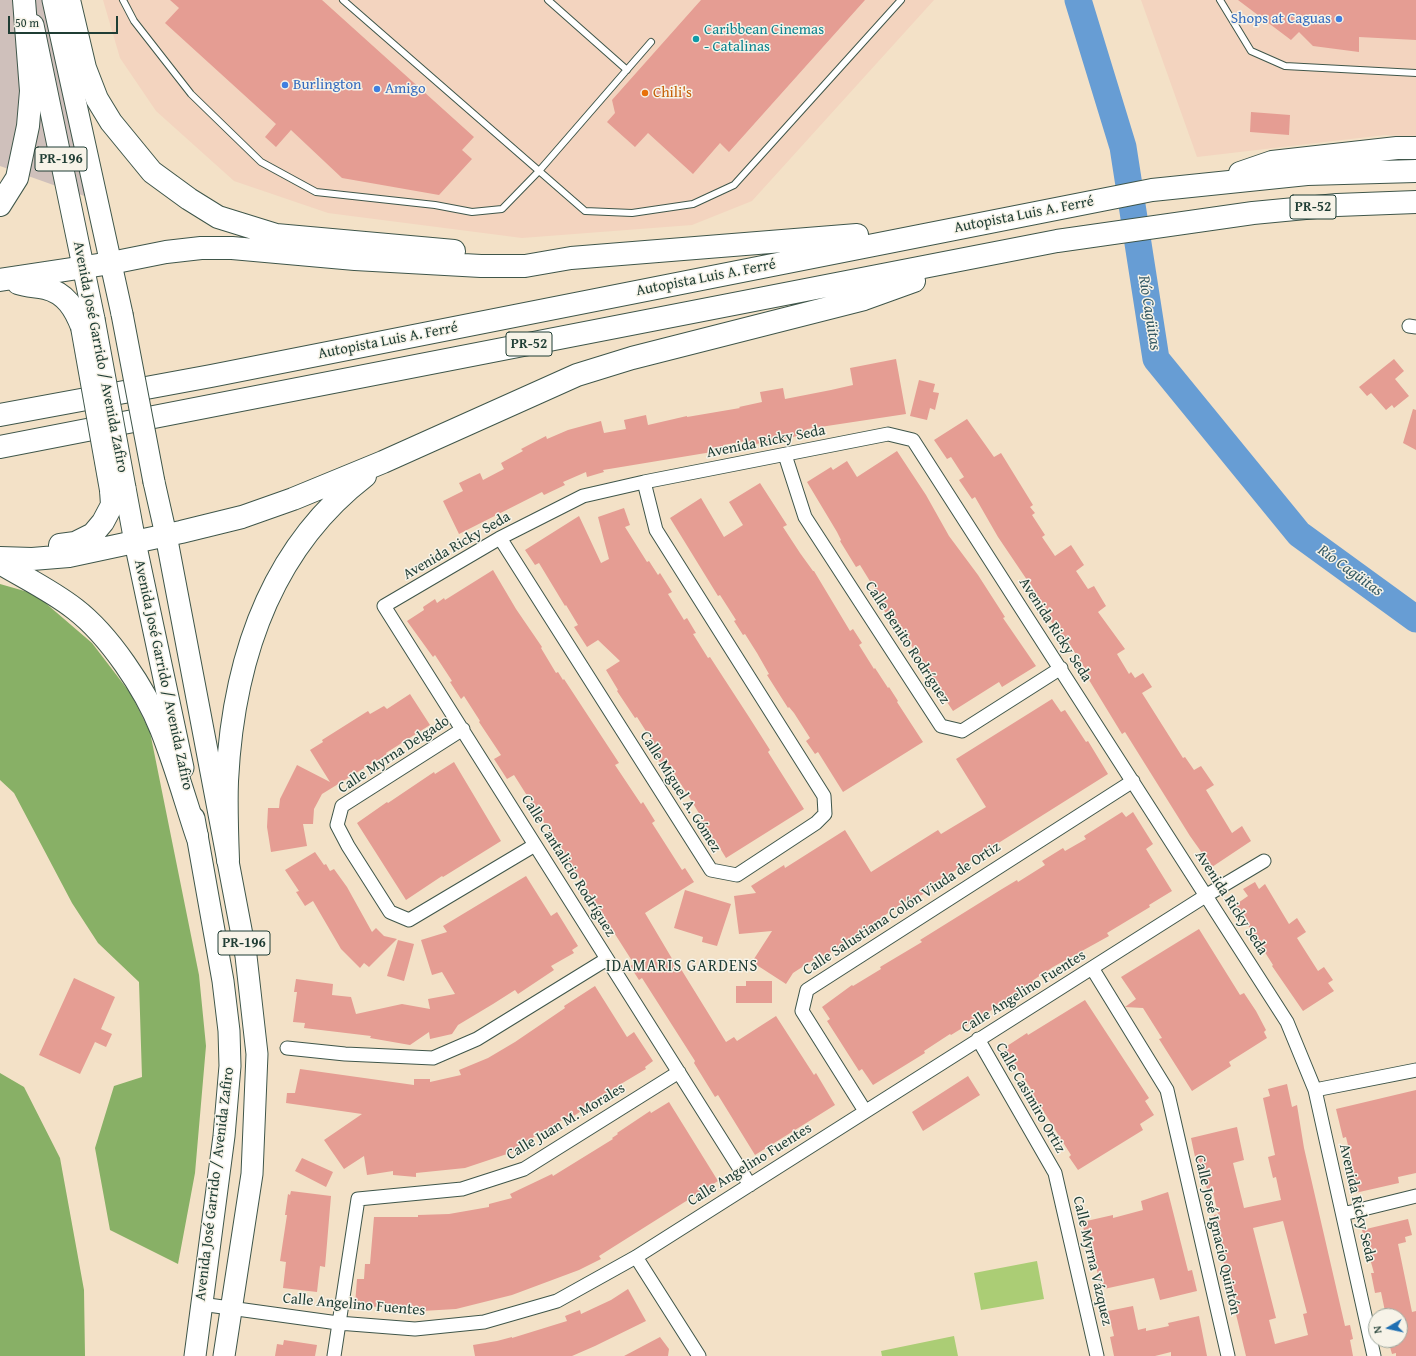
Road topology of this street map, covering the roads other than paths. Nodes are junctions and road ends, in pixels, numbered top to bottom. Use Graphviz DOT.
graph roads {
  1 [pos="24,0"];
  2 [pos="53,0"];
  3 [pos="69,0"];
  4 [pos="123,0"];
  5 [pos="343,0"];
  6 [pos="548,0"];
  7 [pos="901,0"];
  8 [pos="1220,0"];
  9 [pos="651,42"];
  10 [pos="627,70"];
  11 [pos="1416,72"];
  12 [pos="1416,148"];
  13 [pos="539,171"];
  14 [pos="1416,171"];
  15 [pos="1207,184"];
  16 [pos="1416,202"];
  17 [pos="0,205"];
  18 [pos="936,232"];
  19 [pos="571,258"];
  20 [pos="974,258"];
  21 [pos="111,263"];
  22 [pos="83,267"];
  23 [pos="2,280"];
  24 [pos="88,323"];
  25 [pos="0,415"];
  26 [pos="0,447"];
  27 [pos="785,455"];
  28 [pos="383,462"];
  29 [pos="644,482"];
  30 [pos="118,489"];
  31 [pos="166,535"];
  32 [pos="500,538"];
  33 [pos="134,542"];
  34 [pos="0,554"];
  35 [pos="0,558"];
  36 [pos="0,563"];
  37 [pos="384,606"];
  38 [pos="1061,668"];
  39 [pos="463,729"];
  40 [pos="1133,780"];
  41 [pos="197,836"];
  42 [pos="535,845"];
  43 [pos="228,860"];
  44 [pos="1264,861"];
  45 [pos="1207,895"];
  46 [pos="607,959"];
  47 [pos="1092,968"];
  48 [pos="978,1039"];
  49 [pos="287,1048"];
  50 [pos="1416,1070"];
  51 [pos="679,1072"];
  52 [pos="1315,1090"];
  53 [pos="865,1111"];
  54 [pos="1055,1172"];
  55 [pos="750,1185"];
  56 [pos="1416,1196"];
  57 [pos="1343,1214"];
  58 [pos="636,1257"];
  59 [pos="201,1304"];
  60 [pos="231,1309"];
  61 [pos="338,1322"];
  62 [pos="195,1356"];
  63 [pos="224,1356"];
  64 [pos="334,1356"];
  65 [pos="699,1356"];
  66 [pos="1097,1356"];
  67 [pos="1228,1356"];
  68 [pos="1374,1356"];
  1 -- 17 [label="highway"];
  1 -- 22 [label="main road, Avenida José Garrido / Avenida Zafiro / PR-196"];
  2 -- 21 [label="main road, Avenida José Garrido / Avenida Zafiro / PR-196"];
  3 -- 19 [label="highway"];
  4 -- 13 [label="lane"];
  5 -- 13 [label="lane"];
  6 -- 10 [label="lane"];
  7 -- 13 [label="lane"];
  8 -- 11 [label="lane"];
  9 -- 10 [label="lane"];
  10 -- 13 [label="lane"];
  12 -- 15 [label="highway"];
  14 -- 15 [label="highway, Autopista Luis A. Ferré / PR-52"];
  15 -- 18 [label="highway, Autopista Luis A. Ferré / PR-52"];
  16 -- 20 [label="highway, Autopista Luis A. Ferré / PR-52"];
  18 -- 19 [label="highway"];
  18 -- 25 [label="highway, Autopista Luis A. Ferré / PR-52"];
  19 -- 21 [label="highway"];
  20 -- 26 [label="highway, Autopista Luis A. Ferré / PR-52"];
  20 -- 28 [label="highway"];
  21 -- 22 [label="highway"];
  21 -- 31 [label="main road, Avenida José Garrido / Avenida Zafiro / PR-196, bridge"];
  22 -- 23 [label="highway"];
  22 -- 24 [label="main road, Avenida José Garrido / Avenida Zafiro / PR-196"];
  23 -- 24 [label="highway"];
  24 -- 30 [label="highway, bridge"];
  27 -- 29 [label="street, Avenida Ricky Seda"];
  27 -- 38 [label="street, Avenida Ricky Seda"];
  27 -- 38 [label="street, Calle Benito Rodríguez"];
  28 -- 31 [label="highway"];
  28 -- 43 [label="highway"];
  29 -- 32 [label="street, Avenida Ricky Seda"];
  29 -- 32 [label="street, Calle Miguel A. Gómez"];
  30 -- 33 [label="main road, Avenida José Garrido / Avenida Zafiro / PR-196"];
  30 -- 34 [label="highway"];
  31 -- 33 [label="highway"];
  31 -- 43 [label="main road, Avenida José Garrido / Avenida Zafiro / PR-196"];
  32 -- 37 [label="street, Avenida Ricky Seda"];
  33 -- 35 [label="highway"];
  33 -- 41 [label="main road, Avenida José Garrido / Avenida Zafiro / PR-196"];
  36 -- 41 [label="highway"];
  37 -- 39 [label="street, Calle Cantalicio Rodríguez"];
  38 -- 40 [label="street, Avenida Ricky Seda"];
  39 -- 42 [label="street, Calle Cantalicio Rodríguez"];
  39 -- 42 [label="street, Calle Myrna Delgado"];
  40 -- 45 [label="street, Avenida Ricky Seda"];
  40 -- 53 [label="street, Calle Salustiana Colón Viuda de Ortiz"];
  41 -- 59 [label="main road, Avenida José Garrido / Avenida Zafiro / PR-196"];
  42 -- 46 [label="street, Calle Cantalicio Rodríguez"];
  43 -- 60 [label="main road, Avenida José Garrido / Avenida Zafiro / PR-196"];
  44 -- 45 [label="street, Calle Angelino Fuentes"];
  45 -- 47 [label="street, Calle Angelino Fuentes"];
  45 -- 52 [label="street, Avenida Ricky Seda"];
  46 -- 49 [label="street"];
  46 -- 51 [label="street, Calle Cantalicio Rodríguez"];
  47 -- 48 [label="street, Calle Angelino Fuentes"];
  47 -- 67 [label="street, Calle José Ignacio Quintón"];
  48 -- 53 [label="street, Calle Angelino Fuentes"];
  48 -- 54 [label="street, Calle Casimiro Ortiz"];
  50 -- 52 [label="street"];
  51 -- 55 [label="street, Calle Cantalicio Rodríguez"];
  51 -- 61 [label="street, Calle Juan M. Morales"];
  52 -- 57 [label="street, Avenida Ricky Seda"];
  53 -- 55 [label="street, Calle Angelino Fuentes"];
  54 -- 66 [label="street, Calle Myrna Vázquez"];
  55 -- 58 [label="street, Calle Angelino Fuentes"];
  56 -- 57 [label="street"];
  57 -- 68 [label="street, Avenida Ricky Seda"];
  58 -- 61 [label="street, Calle Angelino Fuentes"];
  58 -- 65 [label="street"];
  59 -- 60 [label="street, Calle Angelino Fuentes"];
  59 -- 62 [label="main road, Avenida José Garrido / Avenida Zafiro / PR-196"];
  60 -- 61 [label="street, Calle Angelino Fuentes"];
  60 -- 63 [label="main road, Avenida José Garrido / Avenida Zafiro / PR-196"];
  61 -- 64 [label="street, Calle Juan M. Morales"];
}
